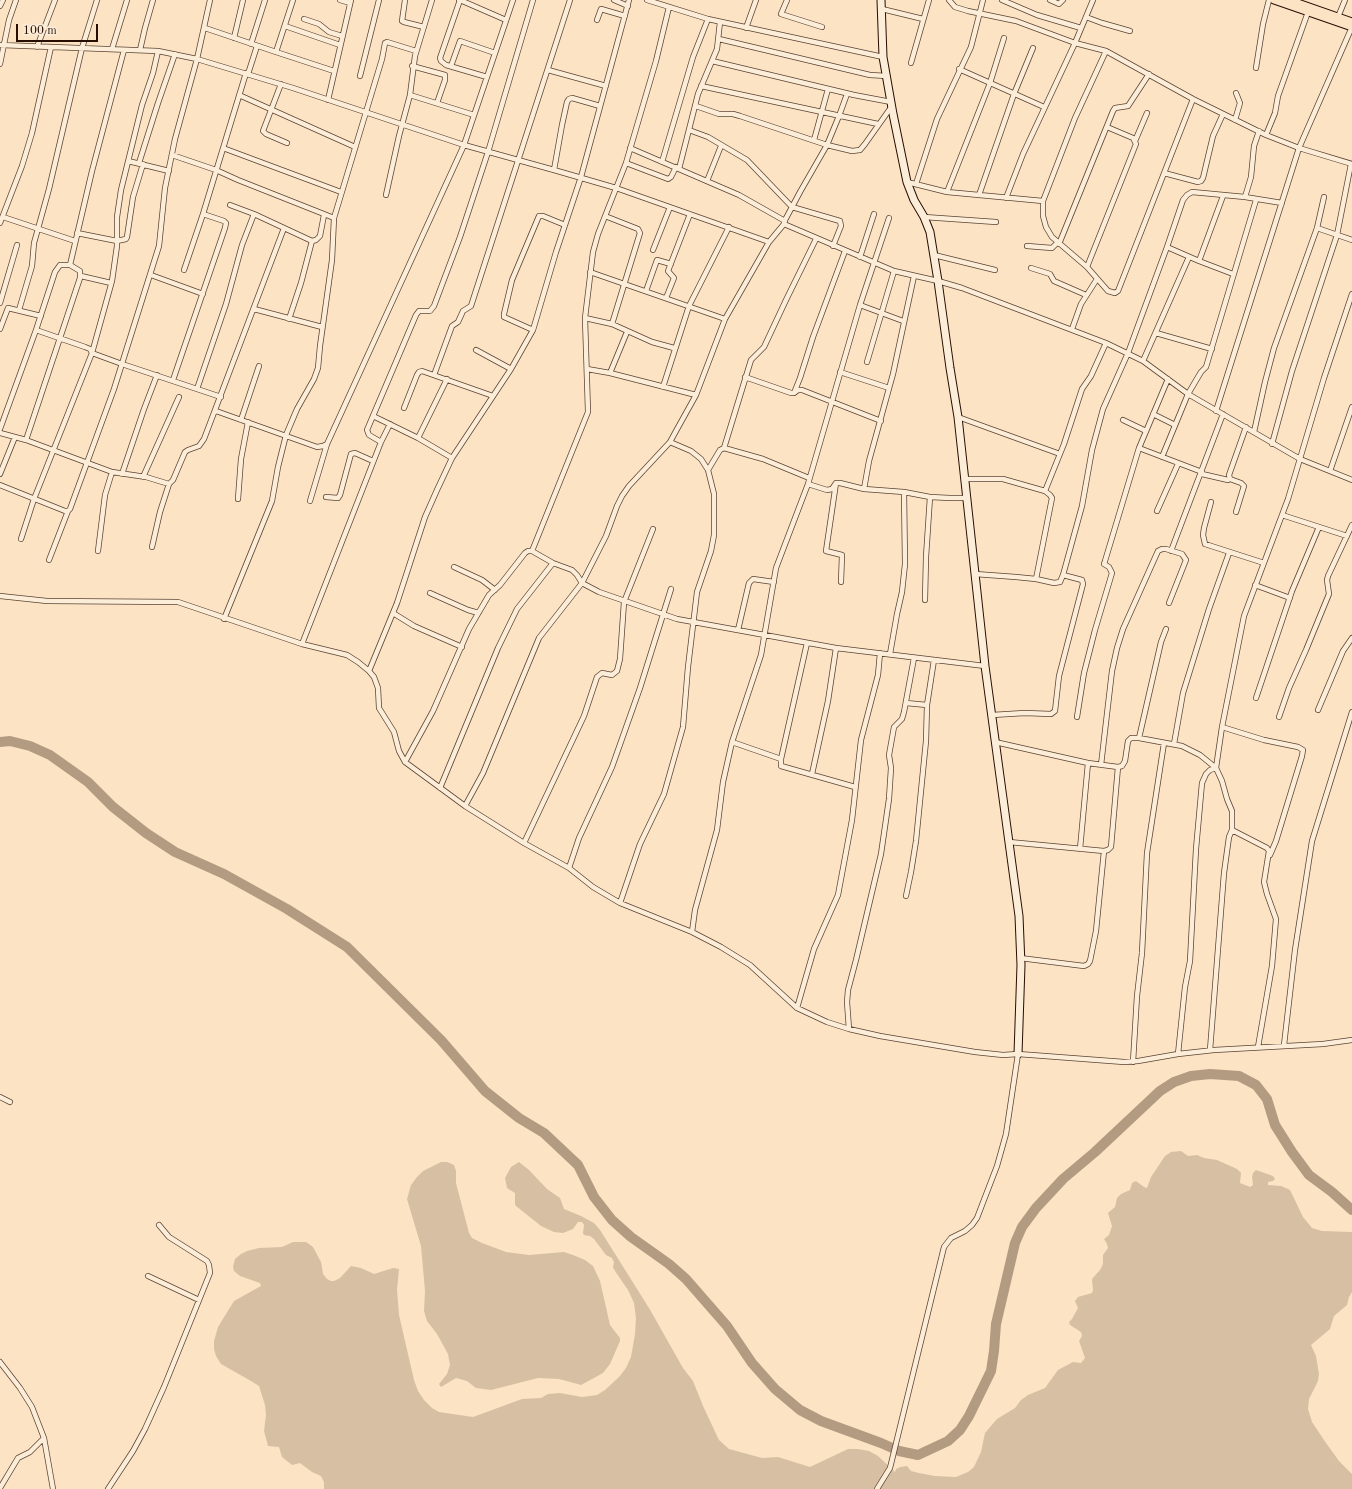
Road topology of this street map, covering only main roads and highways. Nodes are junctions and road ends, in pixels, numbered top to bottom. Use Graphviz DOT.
graph roads {
  1 [pos="1274,0"];
  2 [pos="1291,0"];
  3 [pos="1352,22"];
  4 [pos="1352,27"];
  1 -- 4 [label="main road"];
  2 -- 3 [label="main road"];
}
